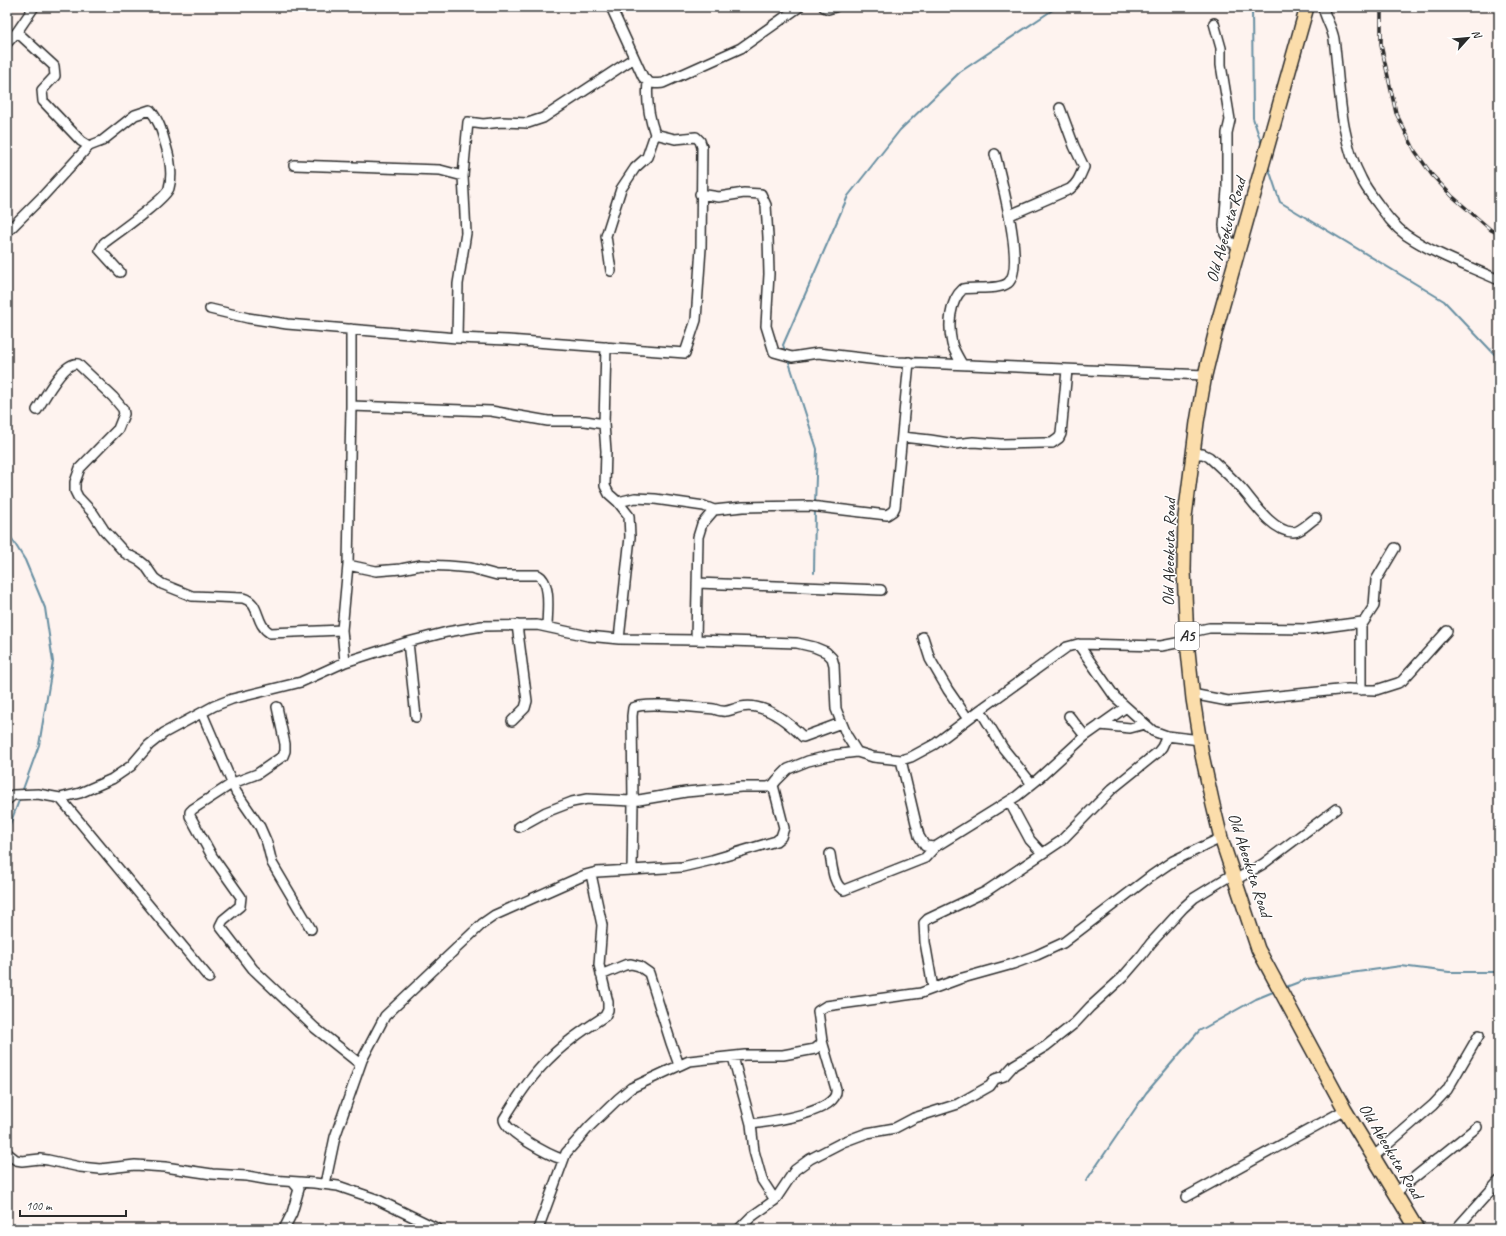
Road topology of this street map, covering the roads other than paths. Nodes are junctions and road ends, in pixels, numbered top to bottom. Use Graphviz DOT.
graph roads {
  1 [pos="34,7"];
  2 [pos="612,7"];
  3 [pos="799,7"];
  4 [pos="824,7"];
  5 [pos="835,7"];
  6 [pos="1307,7"];
  7 [pos="1324,7"];
  8 [pos="1214,23"];
  9 [pos="17,32"];
  10 [pos="7,43"];
  11 [pos="634,58"];
  12 [pos="648,82"];
  13 [pos="1060,108"];
  14 [pos="655,134"];
  15 [pos="89,146"];
  16 [pos="995,154"];
  17 [pos="294,165"];
  18 [pos="463,176"];
  19 [pos="700,194"];
  20 [pos="1010,215"];
  21 [pos="7,232"];
  22 [pos="1239,247"];
  23 [pos="611,271"];
  24 [pos="120,272"];
  25 [pos="1499,280"];
  26 [pos="210,309"];
  27 [pos="350,329"];
  28 [pos="458,338"];
  29 [pos="606,347"];
  30 [pos="910,362"];
  31 [pos="962,364"];
  32 [pos="1067,370"];
  33 [pos="1205,375"];
  34 [pos="351,406"];
  35 [pos="37,410"];
  36 [pos="604,424"];
  37 [pos="902,437"];
  38 [pos="1193,454"];
  39 [pos="618,502"];
  40 [pos="714,510"];
  41 [pos="1316,518"];
  42 [pos="1395,548"];
  43 [pos="348,565"];
  44 [pos="697,583"];
  45 [pos="881,590"];
  46 [pos="1362,622"];
  47 [pos="516,625"];
  48 [pos="547,627"];
  49 [pos="342,630"];
  50 [pos="1447,631"];
  51 [pos="923,637"];
  52 [pos="1187,637"];
  53 [pos="619,639"];
  54 [pos="696,640"];
  55 [pos="408,642"];
  56 [pos="1078,644"];
  57 [pos="345,662"];
  58 [pos="1361,690"];
  59 [pos="1192,694"];
  60 [pos="277,707"];
  61 [pos="1126,707"];
  62 [pos="980,710"];
  63 [pos="202,713"];
  64 [pos="1116,714"];
  65 [pos="1069,716"];
  66 [pos="416,718"];
  67 [pos="968,719"];
  68 [pos="512,721"];
  69 [pos="841,722"];
  70 [pos="1145,724"];
  71 [pos="1100,725"];
  72 [pos="1119,728"];
  73 [pos="1085,736"];
  74 [pos="1167,736"];
  75 [pos="1200,740"];
  76 [pos="857,752"];
  77 [pos="900,760"];
  78 [pos="233,783"];
  79 [pos="1032,784"];
  80 [pos="773,785"];
  81 [pos="10,797"];
  82 [pos="60,798"];
  83 [pos="633,801"];
  84 [pos="1009,801"];
  85 [pos="1336,810"];
  86 [pos="518,827"];
  87 [pos="1221,838"];
  88 [pos="934,847"];
  89 [pos="1042,853"];
  90 [pos="830,854"];
  91 [pos="632,870"];
  92 [pos="591,874"];
  93 [pos="1234,877"];
  94 [pos="311,929"];
  95 [pos="601,975"];
  96 [pos="209,978"];
  97 [pos="933,988"];
  98 [pos="1479,1035"];
  99 [pos="822,1041"];
  100 [pos="733,1057"];
  101 [pos="360,1064"];
  102 [pos="679,1065"];
  103 [pos="1344,1110"];
  104 [pos="751,1124"];
  105 [pos="1477,1127"];
  106 [pos="7,1153"];
  107 [pos="1373,1157"];
  108 [pos="562,1159"];
  109 [pos="1499,1180"];
  110 [pos="292,1182"];
  111 [pos="325,1184"];
  112 [pos="1395,1193"];
  113 [pos="1186,1197"];
  114 [pos="775,1200"];
  115 [pos="284,1229"];
  116 [pos="438,1229"];
  117 [pos="538,1229"];
  118 [pos="739,1229"];
  119 [pos="1417,1229"];
  120 [pos="1456,1229"];
  1 -- 9 [label="street"];
  2 -- 11 [label="street"];
  3 -- 12 [label="street"];
  4 -- 5 [label="street"];
  6 -- 22 [label="highway, Old Abeokuta Road / A5"];
  7 -- 25 [label="street"];
  8 -- 22 [label="street"];
  9 -- 10 [label="street"];
  9 -- 15 [label="street"];
  11 -- 12 [label="street"];
  11 -- 18 [label="street"];
  12 -- 14 [label="street"];
  13 -- 20 [label="street"];
  14 -- 19 [label="street"];
  14 -- 23 [label="street"];
  15 -- 21 [label="street"];
  15 -- 24 [label="street"];
  16 -- 20 [label="street"];
  17 -- 18 [label="street"];
  18 -- 28 [label="street"];
  19 -- 29 [label="street"];
  19 -- 30 [label="street"];
  20 -- 31 [label="street"];
  22 -- 33 [label="highway, Old Abeokuta Road / A5"];
  26 -- 27 [label="street"];
  27 -- 28 [label="street"];
  27 -- 34 [label="street"];
  28 -- 29 [label="street"];
  29 -- 36 [label="street"];
  30 -- 31 [label="street"];
  30 -- 37 [label="street"];
  31 -- 32 [label="street"];
  32 -- 33 [label="street"];
  32 -- 37 [label="street"];
  33 -- 38 [label="highway, Old Abeokuta Road / A5"];
  34 -- 36 [label="street"];
  34 -- 43 [label="street"];
  35 -- 49 [label="street"];
  36 -- 39 [label="street"];
  37 -- 40 [label="street"];
  38 -- 41 [label="street"];
  38 -- 52 [label="highway, Old Abeokuta Road / A5"];
  39 -- 40 [label="street"];
  39 -- 53 [label="street"];
  40 -- 44 [label="street"];
  42 -- 46 [label="street"];
  43 -- 48 [label="street"];
  43 -- 49 [label="street"];
  44 -- 45 [label="street"];
  44 -- 54 [label="street"];
  46 -- 52 [label="street"];
  46 -- 58 [label="street"];
  47 -- 48 [label="street"];
  47 -- 55 [label="street"];
  47 -- 68 [label="street"];
  48 -- 53 [label="street"];
  49 -- 57 [label="street"];
  50 -- 58 [label="street"];
  51 -- 67 [label="street"];
  52 -- 56 [label="street"];
  52 -- 59 [label="highway, Old Abeokuta Road / A5"];
  53 -- 54 [label="street"];
  54 -- 69 [label="street"];
  55 -- 57 [label="street"];
  55 -- 66 [label="street"];
  56 -- 61 [label="street"];
  56 -- 62 [label="street"];
  57 -- 63 [label="street"];
  58 -- 59 [label="street"];
  59 -- 75 [label="highway, Old Abeokuta Road / A5"];
  60 -- 78 [label="street"];
  61 -- 64 [label="street"];
  61 -- 70 [label="street"];
  62 -- 67 [label="street"];
  62 -- 79 [label="street"];
  63 -- 78 [label="street"];
  63 -- 82 [label="street"];
  64 -- 71 [label="street"];
  64 -- 72 [label="street"];
  65 -- 73 [label="street"];
  67 -- 77 [label="street"];
  69 -- 76 [label="street"];
  69 -- 83 [label="street"];
  70 -- 72 [label="street"];
  70 -- 74 [label="street"];
  71 -- 72 [label="street"];
  71 -- 73 [label="street"];
  73 -- 79 [label="street"];
  74 -- 75 [label="street"];
  74 -- 89 [label="street"];
  75 -- 87 [label="highway, Old Abeokuta Road / A5"];
  76 -- 77 [label="street"];
  76 -- 80 [label="street"];
  77 -- 88 [label="street"];
  78 -- 94 [label="street"];
  78 -- 101 [label="street"];
  79 -- 84 [label="street"];
  80 -- 83 [label="street"];
  80 -- 91 [label="street"];
  81 -- 82 [label="street"];
  82 -- 96 [label="street"];
  83 -- 86 [label="street"];
  83 -- 91 [label="street"];
  84 -- 88 [label="street"];
  84 -- 89 [label="street"];
  85 -- 93 [label="street"];
  87 -- 93 [label="highway, Old Abeokuta Road / A5"];
  87 -- 97 [label="street"];
  88 -- 90 [label="street"];
  89 -- 97 [label="street"];
  91 -- 92 [label="street"];
  92 -- 95 [label="street"];
  92 -- 101 [label="street"];
  93 -- 103 [label="highway, Old Abeokuta Road / A5"];
  93 -- 114 [label="street"];
  95 -- 102 [label="street"];
  95 -- 108 [label="street"];
  97 -- 99 [label="street"];
  98 -- 107 [label="street"];
  99 -- 100 [label="street"];
  99 -- 104 [label="street"];
  100 -- 102 [label="street"];
  100 -- 104 [label="street"];
  101 -- 111 [label="street"];
  102 -- 108 [label="street"];
  103 -- 107 [label="highway, Old Abeokuta Road / A5"];
  103 -- 113 [label="street"];
  104 -- 114 [label="street"];
  105 -- 112 [label="street"];
  106 -- 110 [label="street"];
  107 -- 112 [label="highway, Old Abeokuta Road / A5"];
  108 -- 117 [label="street"];
  109 -- 120 [label="street"];
  110 -- 111 [label="street"];
  110 -- 115 [label="street"];
  111 -- 116 [label="street"];
  112 -- 119 [label="highway, Old Abeokuta Road / A5"];
  114 -- 118 [label="street"];
}
